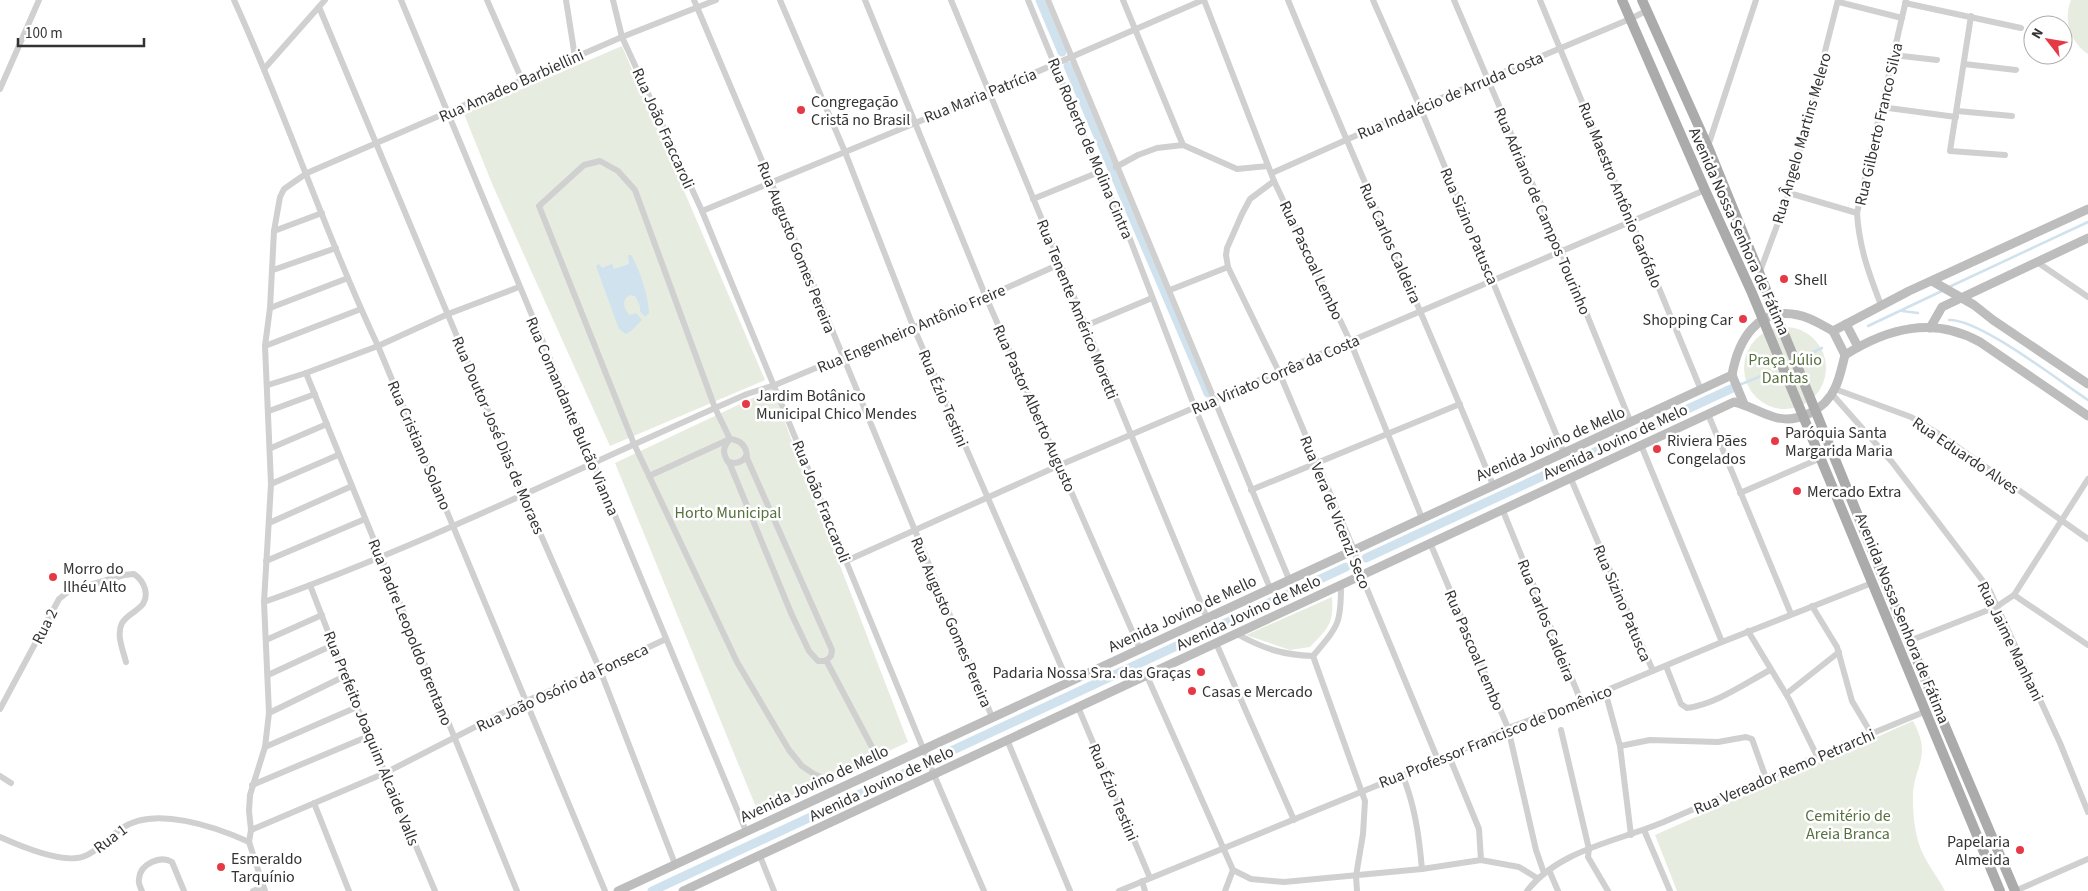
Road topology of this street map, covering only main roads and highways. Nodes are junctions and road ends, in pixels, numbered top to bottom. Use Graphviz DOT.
graph roads {
  1 [pos="1622,0"];
  2 [pos="1642,0"];
  3 [pos="2088,209"];
  4 [pos="2088,238"];
  5 [pos="1934,282"];
  6 [pos="1962,297"];
  7 [pos="1774,314"];
  8 [pos="1762,319"];
  9 [pos="1846,324"];
  10 [pos="1930,328"];
  11 [pos="1833,331"];
  12 [pos="1858,347"];
  13 [pos="1845,355"];
  14 [pos="1733,378"];
  15 [pos="2088,384"];
  16 [pos="1744,404"];
  17 [pos="1815,411"];
  18 [pos="1803,416"];
  19 [pos="2088,416"];
  20 [pos="618,891"];
  21 [pos="685,891"];
  22 [pos="2000,891"];
  23 [pos="2015,891"];
  1 -- 8 [label="main road, Avenida Nossa Senhora de Fátima"];
  2 -- 7 [label="main road, Avenida Nossa Senhora de Fátima"];
  3 -- 5 [label="main road"];
  4 -- 6 [label="main road"];
  5 -- 6 [label="main road"];
  5 -- 9 [label="main road"];
  6 -- 10 [label="main road"];
  6 -- 15 [label="main road"];
  7 -- 8 [label="main road"];
  7 -- 11 [label="main road"];
  7 -- 17 [label="main road, Avenida Nossa Senhora de Fátima"];
  8 -- 14 [label="main road"];
  8 -- 18 [label="main road, Avenida Nossa Senhora de Fátima"];
  9 -- 11 [label="main road"];
  9 -- 12 [label="main road"];
  10 -- 12 [label="main road"];
  10 -- 19 [label="main road"];
  11 -- 13 [label="main road"];
  12 -- 13 [label="main road"];
  13 -- 17 [label="main road"];
  14 -- 16 [label="main road"];
  14 -- 20 [label="main road, Avenida Jovino de Mello"];
  16 -- 18 [label="main road"];
  16 -- 21 [label="main road, Avenida Jovino de Melo"];
  17 -- 18 [label="main road"];
  17 -- 23 [label="main road, Avenida Nossa Senhora de Fátima"];
  18 -- 22 [label="main road, Avenida Nossa Senhora de Fátima"];
}
